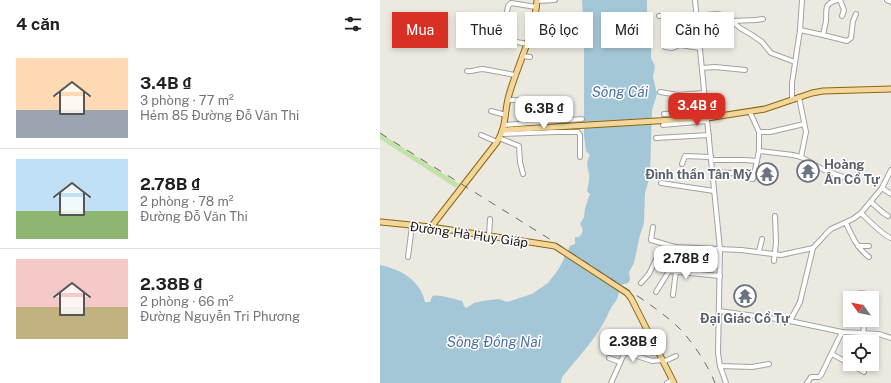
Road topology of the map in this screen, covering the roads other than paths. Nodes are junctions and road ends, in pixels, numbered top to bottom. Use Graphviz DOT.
graph roads {
  1 [pos="537,0"];
  2 [pos="555,0"];
  3 [pos="695,0"];
  4 [pos="802,0"];
  5 [pos="839,0"];
  6 [pos="887,0"];
  7 [pos="891,2"];
  8 [pos="536,7"];
  9 [pos="507,12"];
  10 [pos="535,12"];
  11 [pos="696,12"];
  12 [pos="856,14"];
  13 [pos="842,16"];
  14 [pos="763,19"];
  15 [pos="734,21"];
  16 [pos="734,23"];
  17 [pos="800,30"];
  18 [pos="823,35"];
  19 [pos="525,48"];
  20 [pos="700,48"];
  21 [pos="522,56"];
  22 [pos="530,57"];
  23 [pos="795,62"];
  24 [pos="702,68"];
  25 [pos="745,70"];
  26 [pos="468,71"];
  27 [pos="515,75"];
  28 [pos="891,89"];
  29 [pos="660,92"];
  30 [pos="704,93"];
  31 [pos="799,97"];
  32 [pos="508,100"];
  33 [pos="792,100"];
  34 [pos="568,101"];
  35 [pos="706,110"];
  36 [pos="491,111"];
  37 [pos="750,112"];
  38 [pos="664,114"];
  39 [pos="506,115"];
  40 [pos="582,119"];
  41 [pos="707,119"];
  42 [pos="804,124"];
  43 [pos="505,125"];
  44 [pos="663,126"];
  45 [pos="759,132"];
  46 [pos="481,135"];
  47 [pos="709,135"];
  48 [pos="501,136"];
  49 [pos="656,138"];
  50 [pos="759,152"];
  51 [pos="580,157"];
  52 [pos="801,157"];
  53 [pos="711,159"];
  54 [pos="757,161"];
  55 [pos="682,164"];
  56 [pos="891,170"];
  57 [pos="712,172"];
  58 [pos="523,174"];
  59 [pos="850,180"];
  60 [pos="661,183"];
  61 [pos="882,188"];
  62 [pos="714,191"];
  63 [pos="891,194"];
  64 [pos="871,202"];
  65 [pos="861,213"];
  66 [pos="776,216"];
  67 [pos="888,216"];
  68 [pos="490,220"];
  69 [pos="380,222"];
  70 [pos="846,222"];
  71 [pos="412,226"];
  72 [pos="652,227"];
  73 [pos="431,228"];
  74 [pos="489,236"];
  75 [pos="891,238"];
  76 [pos="762,239"];
  77 [pos="858,246"];
  78 [pos="869,246"];
  79 [pos="675,247"];
  80 [pos="814,248"];
  81 [pos="720,249"];
  82 [pos="759,252"];
  83 [pos="775,254"];
  84 [pos="408,257"];
  85 [pos="869,257"];
  86 [pos="774,261"];
  87 [pos="676,271"];
  88 [pos="720,276"];
  89 [pos="641,283"];
  90 [pos="656,292"];
  91 [pos="673,295"];
  92 [pos="719,312"];
  93 [pos="790,321"];
  94 [pos="864,327"];
  95 [pos="842,332"];
  96 [pos="863,334"];
  97 [pos="891,338"];
  98 [pos="609,343"];
  99 [pos="627,344"];
  100 [pos="625,351"];
  101 [pos="832,354"];
  102 [pos="676,356"];
  103 [pos="610,358"];
  104 [pos="663,361"];
  105 [pos="620,362"];
  106 [pos="769,364"];
  107 [pos="720,366"];
  108 [pos="864,372"];
  109 [pos="673,381"];
  110 [pos="611,383"];
  111 [pos="667,383"];
  112 [pos="726,383"];
  113 [pos="807,383"];
  1 -- 2 [label="street"];
  1 -- 8 [label="main road"];
  3 -- 11 [label="street"];
  4 -- 17 [label="street"];
  5 -- 13 [label="street"];
  5 -- 18 [label="street"];
  6 -- 7 [label="street"];
  8 -- 9 [label="street"];
  8 -- 10 [label="main road"];
  12 -- 18 [label="street"];
  14 -- 15 [label="street"];
  16 -- 23 [label="street"];
  17 -- 18 [label="street"];
  17 -- 23 [label="street"];
  19 -- 21 [label="main road"];
  20 -- 24 [label="street"];
  21 -- 22 [label="street"];
  21 -- 27 [label="main road"];
  23 -- 33 [label="street"];
  24 -- 25 [label="street"];
  24 -- 30 [label="street"];
  26 -- 27 [label="street"];
  27 -- 32 [label="main road"];
  28 -- 31 [label="main road"];
  29 -- 30 [label="street"];
  30 -- 35 [label="street"];
  31 -- 33 [label="main road"];
  31 -- 42 [label="street"];
  32 -- 34 [label="street"];
  32 -- 39 [label="main road"];
  33 -- 37 [label="main road"];
  35 -- 38 [label="street"];
  35 -- 41 [label="street"];
  36 -- 39 [label="street"];
  37 -- 41 [label="main road"];
  37 -- 45 [label="street"];
  39 -- 43 [label="main road"];
  40 -- 43 [label="street"];
  41 -- 44 [label="street"];
  41 -- 47 [label="street"];
  41 -- 48 [label="main road"];
  42 -- 45 [label="street"];
  42 -- 52 [label="street"];
  43 -- 48 [label="main road"];
  45 -- 50 [label="street"];
  46 -- 48 [label="street"];
  47 -- 49 [label="street"];
  47 -- 53 [label="street"];
  48 -- 51 [label="street"];
  48 -- 58 [label="street"];
  48 -- 73 [label="main road"];
  50 -- 52 [label="street"];
  50 -- 54 [label="street"];
  52 -- 59 [label="street"];
  53 -- 54 [label="street"];
  53 -- 55 [label="street"];
  53 -- 57 [label="street"];
  54 -- 57 [label="street"];
  56 -- 61 [label="street"];
  57 -- 62 [label="street"];
  60 -- 62 [label="street"];
  61 -- 63 [label="street"];
  61 -- 64 [label="street"];
  62 -- 81 [label="street"];
  64 -- 65 [label="street"];
  64 -- 67 [label="street"];
  65 -- 70 [label="street"];
  65 -- 75 [label="street"];
  66 -- 83 [label="street"];
  68 -- 74 [label="street"];
  69 -- 71 [label="main road, Đường Hà Huy Giáp"];
  70 -- 77 [label="street"];
  70 -- 80 [label="street"];
  71 -- 73 [label="main road, Đường Hà Huy Giáp"];
  71 -- 84 [label="street"];
  72 -- 79 [label="street"];
  73 -- 74 [label="main road, Đường Hà Huy Giáp"];
  74 -- 104 [label="main road, Đường Hà Huy Giáp"];
  76 -- 82 [label="street"];
  77 -- 78 [label="street"];
  77 -- 85 [label="street"];
  79 -- 81 [label="street"];
  79 -- 89 [label="street"];
  80 -- 83 [label="street"];
  80 -- 93 [label="street"];
  81 -- 82 [label="street"];
  81 -- 88 [label="street"];
  82 -- 83 [label="street"];
  83 -- 86 [label="street"];
  87 -- 88 [label="street"];
  87 -- 90 [label="street"];
  87 -- 91 [label="street"];
  88 -- 92 [label="street"];
  92 -- 93 [label="street"];
  92 -- 107 [label="street"];
  93 -- 95 [label="street"];
  94 -- 96 [label="street"];
  95 -- 96 [label="street"];
  95 -- 101 [label="street"];
  96 -- 97 [label="street"];
  98 -- 100 [label="street"];
  99 -- 100 [label="street"];
  100 -- 104 [label="street"];
  100 -- 105 [label="street"];
  101 -- 108 [label="street"];
  101 -- 113 [label="street"];
  102 -- 104 [label="street"];
  103 -- 105 [label="street"];
  104 -- 109 [label="main road"];
  105 -- 110 [label="street"];
  106 -- 107 [label="street"];
  107 -- 112 [label="street"];
  109 -- 111 [label="street"];
}
